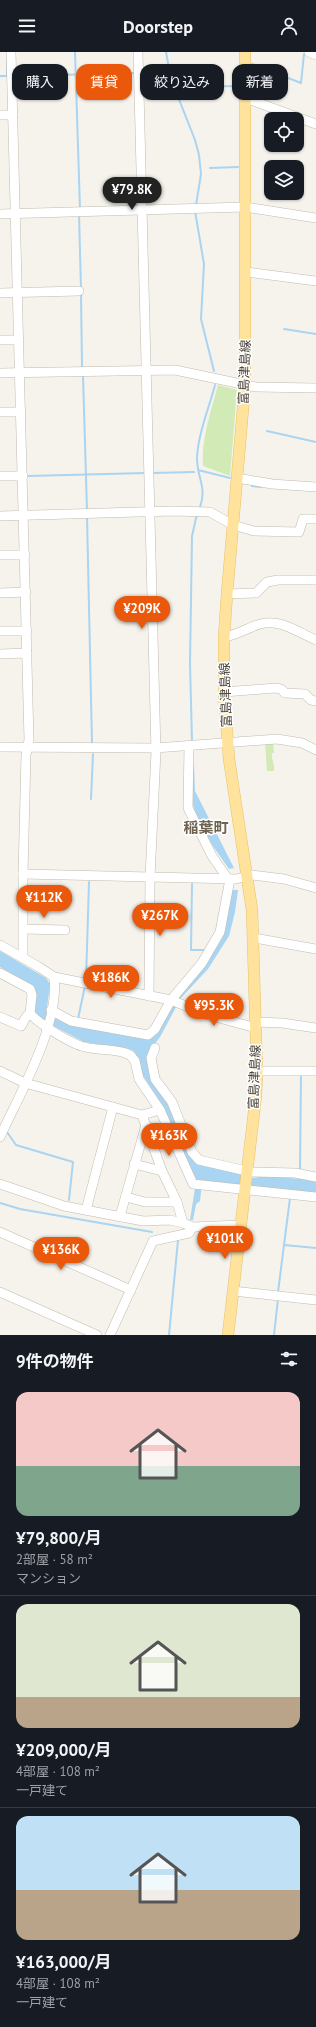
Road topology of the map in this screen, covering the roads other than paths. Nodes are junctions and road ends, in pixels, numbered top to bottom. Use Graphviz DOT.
graph roads {
  1 [pos="12,52"];
  2 [pos="138,52"];
  3 [pos="245,52"];
  4 [pos="309,52"];
  5 [pos="316,55"];
  6 [pos="245,64"];
  7 [pos="245,100"];
  8 [pos="250,100"];
  9 [pos="13,115"];
  10 [pos="0,116"];
  11 [pos="316,124"];
  12 [pos="245,207"];
  13 [pos="142,210"];
  14 [pos="16,213"];
  15 [pos="0,214"];
  16 [pos="316,218"];
  17 [pos="246,272"];
  18 [pos="316,281"];
  19 [pos="79,291"];
  20 [pos="0,293"];
  21 [pos="18,293"];
  22 [pos="0,340"];
  23 [pos="19,340"];
  24 [pos="146,370"];
  25 [pos="0,373"];
  26 [pos="20,373"];
  27 [pos="245,385"];
  28 [pos="316,388"];
  29 [pos="0,412"];
  30 [pos="21,412"];
  31 [pos="0,476"];
  32 [pos="23,476"];
  33 [pos="237,478"];
  34 [pos="316,487"];
  35 [pos="150,512"];
  36 [pos="0,516"];
  37 [pos="24,516"];
  38 [pos="316,519"];
  39 [pos="233,525"];
  40 [pos="0,555"];
  41 [pos="25,555"];
  42 [pos="316,580"];
  43 [pos="26,592"];
  44 [pos="0,593"];
  45 [pos="227,594"];
  46 [pos="0,631"];
  47 [pos="27,631"];
  48 [pos="224,637"];
  49 [pos="316,640"];
  50 [pos="27,653"];
  51 [pos="0,654"];
  52 [pos="224,692"];
  53 [pos="316,701"];
  54 [pos="227,744"];
  55 [pos="192,746"];
  56 [pos="0,747"];
  57 [pos="28,747"];
  58 [pos="156,748"];
  59 [pos="316,750"];
  60 [pos="23,874"];
  61 [pos="247,876"];
  62 [pos="150,877"];
  63 [pos="229,879"];
  64 [pos="316,888"];
  65 [pos="24,929"];
  66 [pos="65,930"];
  67 [pos="254,938"];
  68 [pos="0,945"];
  69 [pos="316,949"];
  70 [pos="23,958"];
  71 [pos="0,973"];
  72 [pos="54,978"];
  73 [pos="149,996"];
  74 [pos="174,1002"];
  75 [pos="51,1011"];
  76 [pos="30,1013"];
  77 [pos="0,1017"];
  78 [pos="256,1025"];
  79 [pos="48,1027"];
  80 [pos="316,1028"];
  81 [pos="156,1048"];
  82 [pos="0,1071"];
  83 [pos="257,1071"];
  84 [pos="316,1071"];
  85 [pos="25,1083"];
  86 [pos="113,1106"];
  87 [pos="160,1110"];
  88 [pos="142,1116"];
  89 [pos="146,1125"];
  90 [pos="0,1137"];
  91 [pos="134,1164"];
  92 [pos="162,1171"];
  93 [pos="246,1172"];
  94 [pos="316,1177"];
  95 [pos="0,1184"];
  96 [pos="244,1189"];
  97 [pos="126,1197"];
  98 [pos="316,1197"];
  99 [pos="177,1202"];
  100 [pos="86,1210"];
  101 [pos="120,1216"];
  102 [pos="183,1223"];
  103 [pos="240,1225"];
  104 [pos="193,1227"];
  105 [pos="0,1232"];
  106 [pos="131,1290"];
  107 [pos="233,1291"];
  108 [pos="0,1292"];
  109 [pos="316,1300"];
  110 [pos="97,1335"];
  111 [pos="110,1335"];
  112 [pos="228,1335"];
  1 -- 9 [label="street"];
  2 -- 13 [label="street"];
  3 -- 6 [label="main road, 富島津島線"];
  4 -- 5 [label="street"];
  7 -- 12 [label="main road, 富島津島線"];
  8 -- 11 [label="street"];
  9 -- 10 [label="street"];
  9 -- 14 [label="street"];
  12 -- 13 [label="street"];
  12 -- 16 [label="street"];
  12 -- 17 [label="main road, 富島津島線"];
  13 -- 14 [label="street"];
  13 -- 24 [label="street"];
  14 -- 15 [label="street"];
  14 -- 21 [label="street"];
  17 -- 18 [label="street"];
  17 -- 27 [label="main road, 富島津島線"];
  19 -- 21 [label="street"];
  20 -- 21 [label="street"];
  21 -- 23 [label="street"];
  22 -- 23 [label="street"];
  23 -- 26 [label="street"];
  24 -- 26 [label="street"];
  24 -- 27 [label="street"];
  24 -- 35 [label="street"];
  25 -- 26 [label="street"];
  26 -- 30 [label="street"];
  27 -- 28 [label="street"];
  27 -- 33 [label="main road, 富島津島線"];
  29 -- 30 [label="street"];
  30 -- 32 [label="street"];
  31 -- 32 [label="street"];
  32 -- 37 [label="street"];
  33 -- 34 [label="street"];
  33 -- 39 [label="main road, 富島津島線"];
  35 -- 37 [label="street"];
  35 -- 39 [label="street"];
  35 -- 58 [label="street"];
  36 -- 37 [label="street"];
  37 -- 41 [label="street"];
  38 -- 39 [label="street"];
  39 -- 45 [label="main road, 富島津島線"];
  40 -- 41 [label="street"];
  41 -- 43 [label="street"];
  42 -- 45 [label="street"];
  43 -- 44 [label="street"];
  43 -- 47 [label="street"];
  45 -- 48 [label="main road, 富島津島線"];
  46 -- 47 [label="street"];
  47 -- 50 [label="street"];
  48 -- 49 [label="street"];
  48 -- 52 [label="main road, 富島津島線"];
  50 -- 51 [label="street"];
  50 -- 57 [label="street"];
  52 -- 53 [label="street"];
  52 -- 54 [label="main road, 富島津島線"];
  54 -- 55 [label="street"];
  54 -- 59 [label="street"];
  54 -- 61 [label="main road, 富島津島線"];
  55 -- 58 [label="street"];
  55 -- 63 [label="street"];
  56 -- 57 [label="street"];
  57 -- 58 [label="street"];
  57 -- 60 [label="street"];
  58 -- 62 [label="street"];
  60 -- 62 [label="street"];
  60 -- 65 [label="street"];
  61 -- 63 [label="street"];
  61 -- 64 [label="street"];
  61 -- 67 [label="main road, 富島津島線"];
  62 -- 63 [label="street"];
  62 -- 73 [label="street"];
  63 -- 74 [label="street"];
  65 -- 66 [label="street"];
  65 -- 70 [label="street"];
  67 -- 69 [label="street"];
  67 -- 78 [label="main road, 富島津島線"];
  68 -- 70 [label="street"];
  70 -- 72 [label="street"];
  71 -- 76 [label="street"];
  72 -- 73 [label="street"];
  72 -- 75 [label="street"];
  73 -- 74 [label="street"];
  74 -- 75 [label="street"];
  74 -- 78 [label="street"];
  75 -- 79 [label="street"];
  76 -- 77 [label="street"];
  76 -- 79 [label="street"];
  78 -- 80 [label="street"];
  78 -- 83 [label="main road, 富島津島線"];
  79 -- 85 [label="street"];
  79 -- 87 [label="street"];
  81 -- 93 [label="street"];
  82 -- 85 [label="street"];
  83 -- 84 [label="street"];
  83 -- 93 [label="main road, 富島津島線"];
  85 -- 86 [label="street"];
  85 -- 90 [label="street"];
  86 -- 88 [label="street"];
  86 -- 100 [label="street"];
  87 -- 88 [label="street"];
  87 -- 96 [label="street"];
  88 -- 89 [label="street"];
  89 -- 91 [label="street"];
  89 -- 92 [label="street"];
  91 -- 92 [label="street"];
  91 -- 97 [label="street"];
  92 -- 99 [label="street"];
  93 -- 94 [label="street"];
  93 -- 96 [label="main road, 富島津島線"];
  95 -- 100 [label="street"];
  96 -- 98 [label="street"];
  96 -- 103 [label="main road, 富島津島線"];
  97 -- 99 [label="street"];
  97 -- 101 [label="street"];
  99 -- 102 [label="street"];
  100 -- 101 [label="street"];
  101 -- 102 [label="street"];
  102 -- 104 [label="street"];
  103 -- 104 [label="street"];
  103 -- 107 [label="main road, 富島津島線"];
  104 -- 106 [label="street"];
  105 -- 106 [label="street"];
  106 -- 111 [label="street"];
  107 -- 109 [label="street"];
  107 -- 112 [label="main road, 富島津島線"];
  108 -- 110 [label="street"];
}
